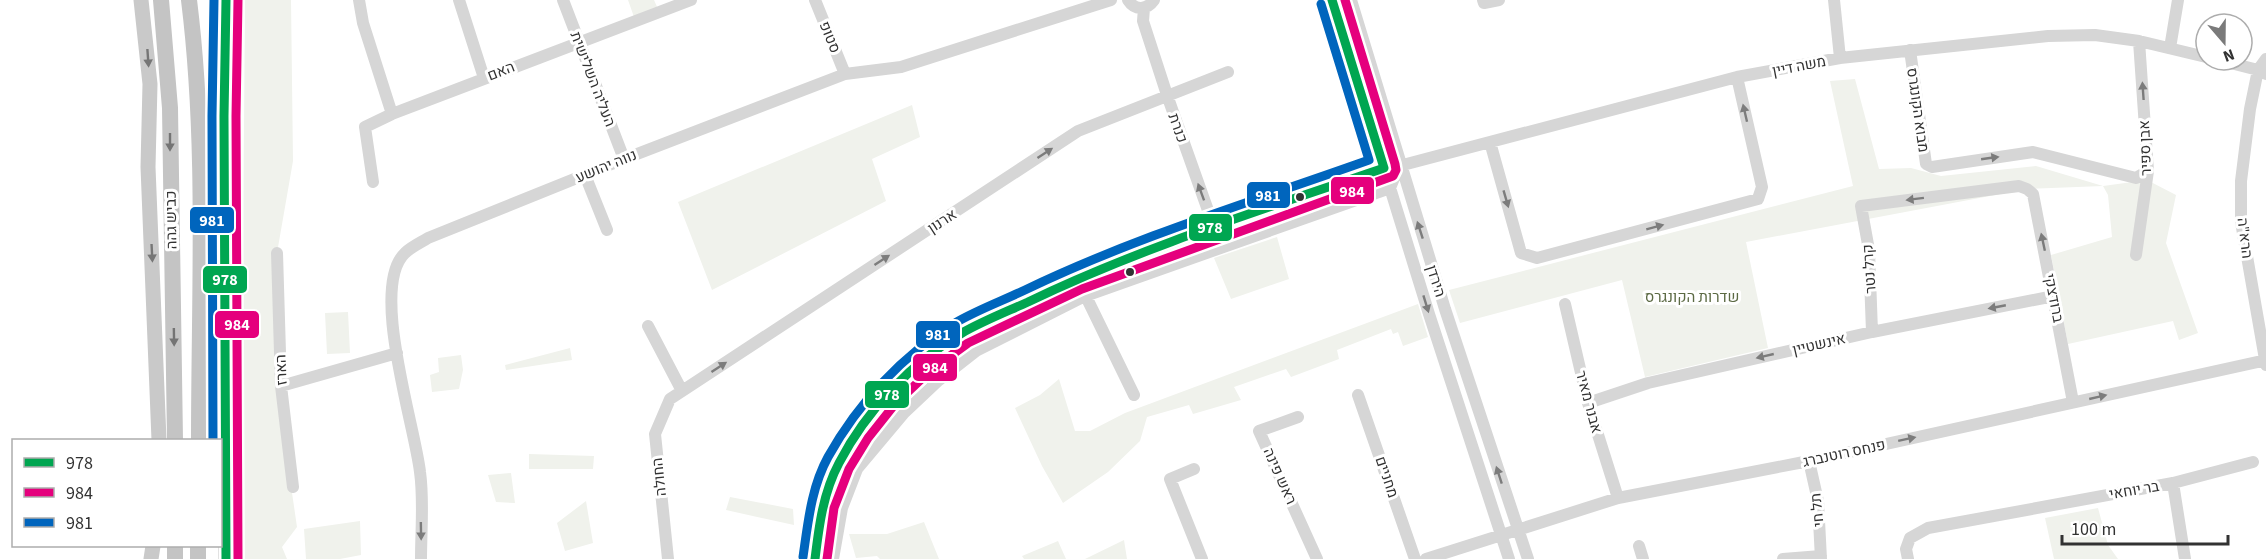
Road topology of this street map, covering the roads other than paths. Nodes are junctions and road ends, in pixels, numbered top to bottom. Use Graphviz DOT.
graph roads {
  1 [pos="141,0"];
  2 [pos="161,0"];
  3 [pos="189,0"];
  4 [pos="226,0"];
  5 [pos="359,0"];
  6 [pos="459,0"];
  7 [pos="563,0"];
  8 [pos="691,0"];
  9 [pos="815,0"];
  10 [pos="1111,0"];
  11 [pos="1128,0"];
  12 [pos="1332,0"];
  13 [pos="1351,0"];
  14 [pos="1483,0"];
  15 [pos="1499,0"];
  16 [pos="1834,0"];
  17 [pos="2178,0"];
  18 [pos="1149,4"];
  19 [pos="579,41"];
  20 [pos="2139,41"];
  21 [pos="2170,48"];
  22 [pos="1910,50"];
  23 [pos="2194,54"];
  24 [pos="1840,58"];
  25 [pos="2266,59"];
  26 [pos="1228,72"];
  27 [pos="2262,72"];
  28 [pos="845,74"];
  29 [pos="484,78"];
  30 [pos="1737,78"];
  31 [pos="2266,81"];
  32 [pos="1167,96"];
  33 [pos="2250,109"];
  34 [pos="392,114"];
  35 [pos="1490,142"];
  36 [pos="624,159"];
  37 [pos="1400,166"];
  38 [pos="1384,168"];
  39 [pos="2148,171"];
  40 [pos="585,175"];
  41 [pos="373,182"];
  42 [pos="1390,188"];
  43 [pos="1861,206"];
  44 [pos="1214,227"];
  45 [pos="608,230"];
  46 [pos="1221,247"];
  47 [pos="277,253"];
  48 [pos="2136,255"];
  49 [pos="1077,278"];
  50 [pos="1085,296"];
  51 [pos="2054,296"];
  52 [pos="1565,304"];
  53 [pos="648,326"];
  54 [pos="1872,332"];
  55 [pos="397,353"];
  56 [pos="923,361"];
  57 [pos="2266,362"];
  58 [pos="939,380"];
  59 [pos="281,386"];
  60 [pos="682,391"];
  61 [pos="1134,395"];
  62 [pos="1358,395"];
  63 [pos="670,399"];
  64 [pos="2073,402"];
  65 [pos="1587,403"];
  66 [pos="1298,417"];
  67 [pos="159,439"];
  68 [pos="175,439"];
  69 [pos="199,439"];
  70 [pos="1809,461"];
  71 [pos="2253,462"];
  72 [pos="1194,469"];
  73 [pos="2173,483"];
  74 [pos="293,487"];
  75 [pos="1618,498"];
  76 [pos="1518,531"];
  77 [pos="1500,536"];
  78 [pos="1639,546"];
  79 [pos="1821,557"];
  80 [pos="226,559"];
  81 [pos="421,559"];
  82 [pos="668,559"];
  83 [pos="815,559"];
  84 [pos="833,559"];
  85 [pos="1202,559"];
  86 [pos="1317,559"];
  87 [pos="1415,559"];
  88 [pos="1425,559"];
  89 [pos="1509,559"];
  90 [pos="1528,559"];
  91 [pos="1643,559"];
  92 [pos="1783,559"];
  93 [pos="1908,559"];
  94 [pos="2185,559"];
  1 -- 67 [label="main road, one-way"];
  2 -- 68 [label="highway, כביש גהה, one-way"];
  3 -- 69 [label="highway, כביש גהה"];
  4 -- 80 [label="main road"];
  5 -- 34 [label="street"];
  6 -- 29 [label="street"];
  7 -- 19 [label="street, העליה השלישית"];
  8 -- 19 [label="street, האם"];
  9 -- 28 [label="street, סטופ"];
  10 -- 28 [label="street, נווה יהושע"];
  11 -- 18 [label="street"];
  12 -- 38 [label="street, הירדן"];
  13 -- 37 [label="street, הירדן"];
  14 -- 15 [label="street"];
  16 -- 24 [label="street"];
  17 -- 21 [label="street"];
  18 -- 32 [label="street, כנרת"];
  19 -- 29 [label="street, האם"];
  19 -- 36 [label="street, העליה השלישית"];
  20 -- 21 [label="street, משה דיין"];
  20 -- 22 [label="street, משה דיין"];
  39 -- 20 [label="street, אבן ספיר, one-way"];
  21 -- 23 [label="street, משה דיין"];
  22 -- 24 [label="street, משה דיין"];
  22 -- 39 [label="street, מבוא הקונגרס, one-way"];
  24 -- 30 [label="street, משה דיין"];
  25 -- 27 [label="street, הרא\"ה"];
  26 -- 32 [label="street, ארנון"];
  27 -- 33 [label="street, הרא\"ה"];
  28 -- 36 [label="street, נווה יהושע"];
  29 -- 34 [label="street, האם"];
  30 -- 35 [label="street, משה דיין"];
  35 -- 30 [label="street, one-way"];
  31 -- 33 [label="street, הרא\"ה"];
  44 -- 32 [label="street, כנרת, one-way"];
  60 -- 32 [label="street, ארנון, one-way"];
  33 -- 57 [label="street, הרא\"ה"];
  34 -- 41 [label="street, האם"];
  35 -- 37 [label="street, משה דיין"];
  36 -- 40 [label="street, נווה יהושע"];
  37 -- 38 [label="street, משה דיין"];
  37 -- 42 [label="street"];
  76 -- 37 [label="street, הירדן, one-way"];
  38 -- 42 [label="street, הירדן"];
  38 -- 44 [label="street, משה דיין"];
  39 -- 48 [label="street, אבן ספיר"];
  40 -- 45 [label="street"];
  40 -- 55 [label="street, נווה יהושע"];
  42 -- 46 [label="street"];
  42 -- 77 [label="street, הירדן, one-way"];
  51 -- 43 [label="street, ברודצקי, one-way"];
  43 -- 54 [label="street, קרל נטר"];
  44 -- 46 [label="street, כנרת"];
  44 -- 49 [label="street, משה דיין"];
  46 -- 50 [label="street"];
  47 -- 59 [label="street, הארז"];
  49 -- 50 [label="street"];
  49 -- 56 [label="street, משה דיין"];
  50 -- 58 [label="street"];
  50 -- 61 [label="street"];
  51 -- 54 [label="street, אינשטיין, one-way"];
  51 -- 64 [label="street, ברודצקי"];
  52 -- 65 [label="street, אבנר מאיר"];
  53 -- 60 [label="street"];
  54 -- 65 [label="street, אינשטיין, one-way"];
  55 -- 59 [label="street"];
  55 -- 81 [label="street, נווה יהושע, one-way"];
  56 -- 58 [label="street"];
  56 -- 83 [label="street, משה דיין"];
  64 -- 57 [label="street, פנחס רוטנברג, one-way"];
  58 -- 84 [label="street"];
  59 -- 74 [label="street, הארז"];
  60 -- 63 [label="street, ארנון"];
  62 -- 87 [label="street, מחניים"];
  63 -- 82 [label="street, החולה"];
  70 -- 64 [label="street, פנחס רוטנברג, one-way"];
  65 -- 75 [label="street, אבנר מאיר"];
  66 -- 86 [label="street, ראש פינה"];
  70 -- 75 [label="street, פנחס רוטנברג"];
  70 -- 79 [label="street, תל חי"];
  71 -- 73 [label="street, בר יוחאי"];
  72 -- 85 [label="street"];
  73 -- 93 [label="street, בר יוחאי"];
  73 -- 94 [label="street"];
  75 -- 76 [label="street, פנחס רוטנברג"];
  76 -- 77 [label="street, פנחס רוטנברג"];
  76 -- 90 [label="street, הירדן"];
  77 -- 88 [label="street, פנחס רוטנברג"];
  77 -- 89 [label="street, הירדן"];
  78 -- 91 [label="street"];
  79 -- 92 [label="street"];
}
